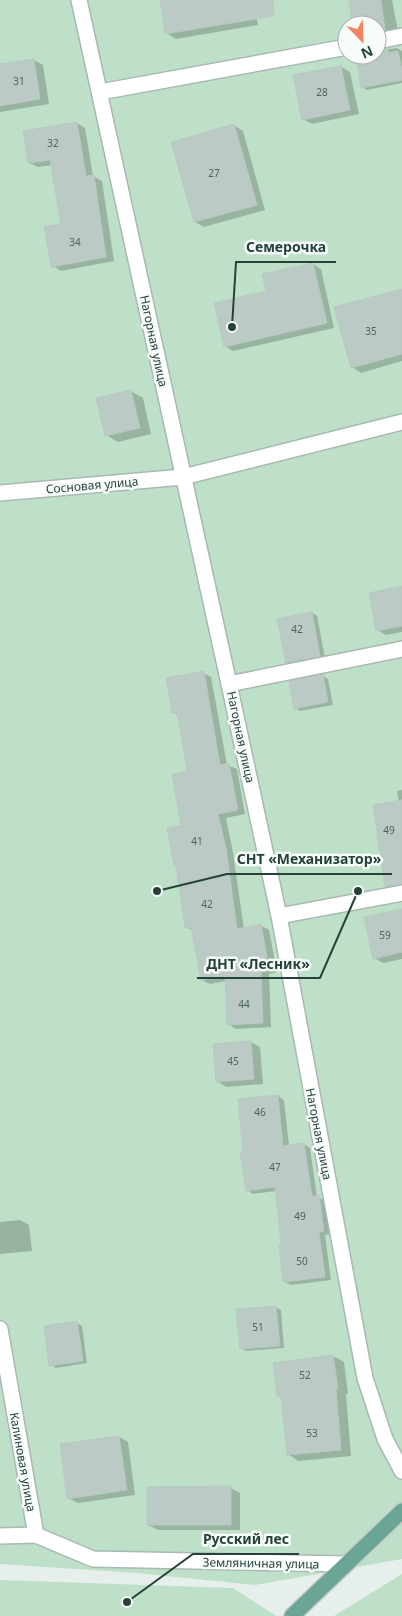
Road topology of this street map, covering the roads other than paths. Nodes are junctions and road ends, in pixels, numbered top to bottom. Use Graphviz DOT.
graph roads {
  1 [pos="79,0"];
  2 [pos="402,36"];
  3 [pos="387,39"];
  4 [pos="337,49"];
  5 [pos="100,92"];
  6 [pos="402,422"];
  7 [pos="183,477"];
  8 [pos="0,493"];
  9 [pos="402,649"];
  10 [pos="229,684"];
  11 [pos="402,893"];
  12 [pos="279,916"];
  13 [pos="0,1329"];
  14 [pos="402,1471"];
  15 [pos="402,1511"];
  16 [pos="36,1535"];
  17 [pos="0,1536"];
  18 [pos="346,1564"];
  19 [pos="292,1616"];
  1 -- 5 [label="street, Нагорная улица"];
  2 -- 3 [label="street"];
  4 -- 5 [label="street"];
  5 -- 7 [label="street, Нагорная улица"];
  6 -- 7 [label="street, Сосновая улица"];
  7 -- 8 [label="street, Сосновая улица"];
  7 -- 10 [label="street, Нагорная улица"];
  9 -- 10 [label="street"];
  10 -- 12 [label="street, Нагорная улица"];
  11 -- 12 [label="street"];
  12 -- 14 [label="street, Нагорная улица"];
  13 -- 16 [label="street, Калиновая улица"];
  15 -- 18 [label="main road"];
  16 -- 17 [label="street, Земляничная улица"];
  16 -- 18 [label="street, Земляничная улица"];
  18 -- 19 [label="main road"];
}
